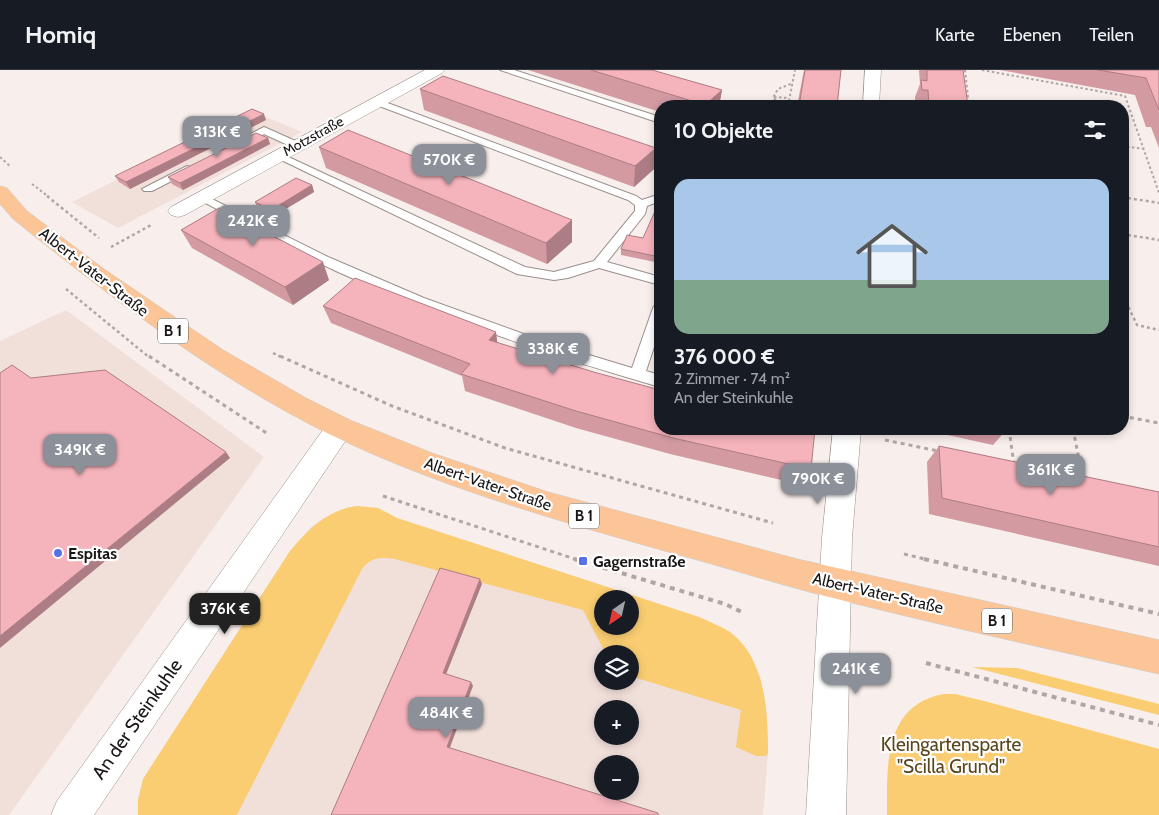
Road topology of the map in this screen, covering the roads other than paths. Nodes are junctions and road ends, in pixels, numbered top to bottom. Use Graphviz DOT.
graph roads {
  1 [pos="437,70"];
  2 [pos="505,70"];
  3 [pos="874,70"];
  4 [pos="872,100"];
  5 [pos="377,102"];
  6 [pos="654,118"];
  7 [pos="296,145"];
  8 [pos="230,147"];
  9 [pos="278,156"];
  10 [pos="197,164"];
  11 [pos="148,189"];
  12 [pos="0,192"];
  13 [pos="202,197"];
  14 [pos="654,199"];
  15 [pos="641,204"];
  16 [pos="10,209"];
  17 [pos="178,211"];
  18 [pos="599,264"];
  19 [pos="654,279"];
  20 [pos="654,325"];
  21 [pos="637,375"];
  22 [pos="654,379"];
  23 [pos="340,427"];
  24 [pos="846,435"];
  25 [pos="836,584"];
  26 [pos="1159,657"];
  27 [pos="71,815"];
  28 [pos="826,815"];
  1 -- 5 [label="street, Motzstraße"];
  2 -- 6 [label="lane"];
  3 -- 4 [label="street"];
  5 -- 7 [label="street, Motzstraße"];
  5 -- 15 [label="lane"];
  7 -- 8 [label="lane"];
  7 -- 9 [label="street, Motzstraße"];
  9 -- 13 [label="street, Motzstraße"];
  9 -- 18 [label="lane"];
  10 -- 11 [label="lane"];
  12 -- 16 [label="main road, Albert-Vater-Straße / B 1"];
  13 -- 17 [label="street, Motzstraße"];
  13 -- 21 [label="lane"];
  14 -- 15 [label="lane"];
  15 -- 18 [label="lane"];
  16 -- 23 [label="main road, Albert-Vater-Straße / B 1"];
  18 -- 19 [label="lane"];
  20 -- 21 [label="lane"];
  21 -- 22 [label="lane"];
  23 -- 25 [label="main road, Albert-Vater-Straße / B 1"];
  23 -- 27 [label="street, An der Steinkuhle"];
  24 -- 25 [label="street"];
  25 -- 26 [label="main road, Albert-Vater-Straße / B 1"];
  25 -- 28 [label="street"];
}
